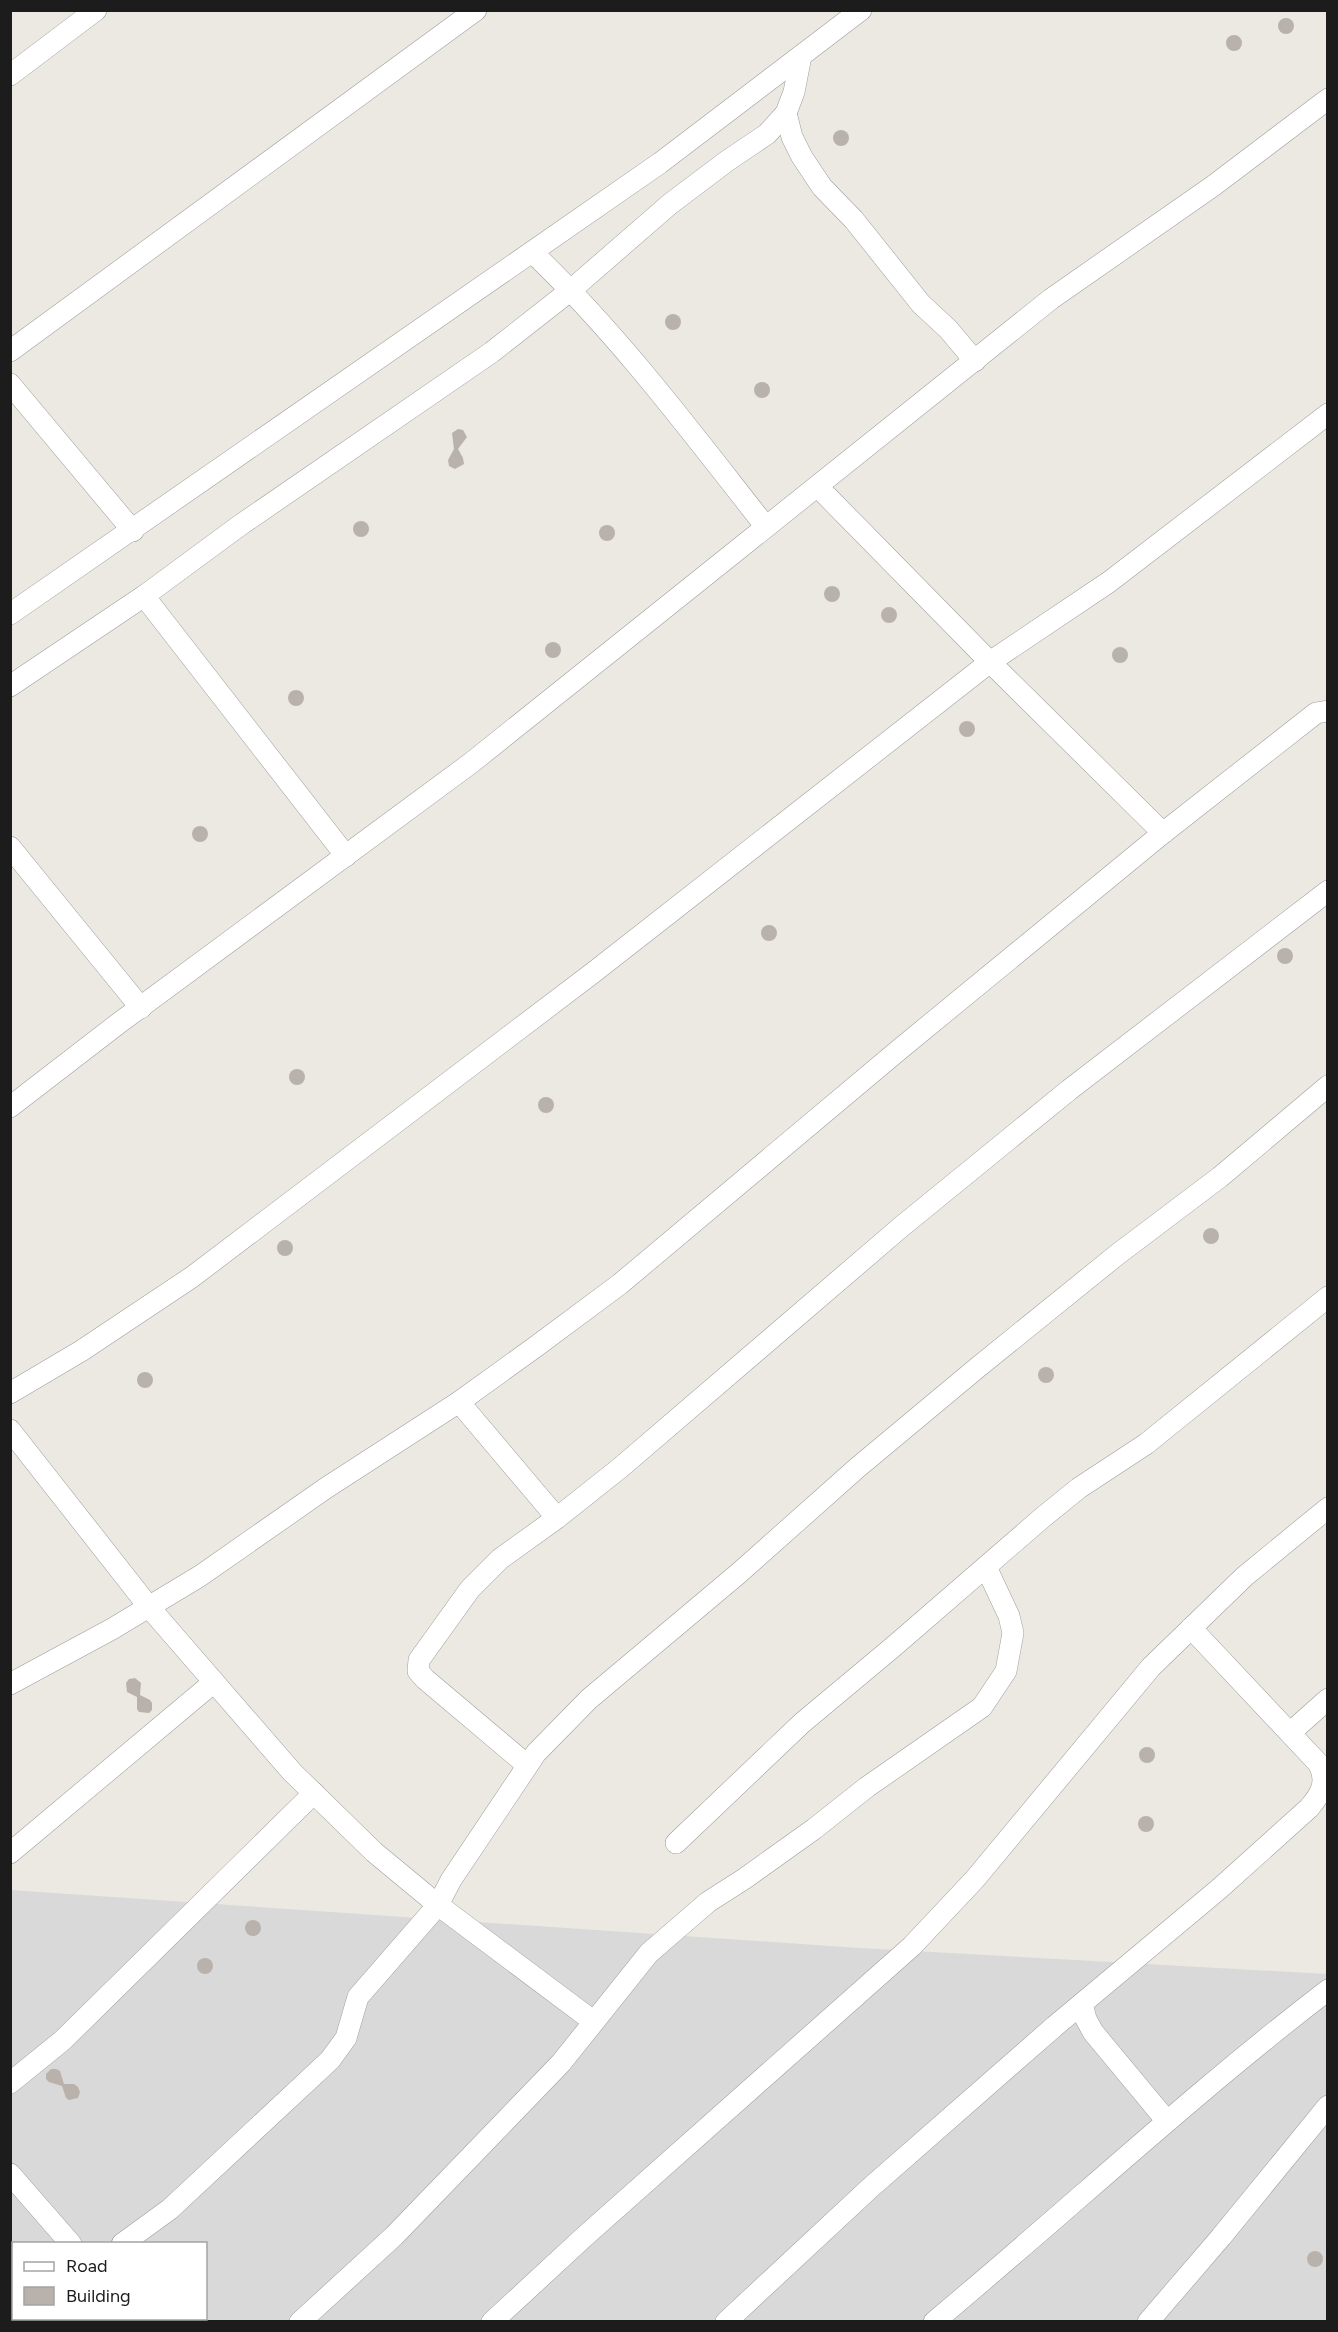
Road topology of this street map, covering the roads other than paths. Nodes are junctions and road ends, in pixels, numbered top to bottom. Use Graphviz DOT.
graph roads {
  1 [pos="96,10"];
  2 [pos="476,10"];
  3 [pos="850,14"];
  4 [pos="801,56"];
  5 [pos="10,75"];
  6 [pos="1328,99"];
  7 [pos="786,112"];
  8 [pos="532,252"];
  9 [pos="571,290"];
  10 [pos="10,351"];
  11 [pos="975,361"];
  12 [pos="10,384"];
  13 [pos="1328,414"];
  14 [pos="818,487"];
  15 [pos="766,527"];
  16 [pos="133,531"];
  17 [pos="144,596"];
  18 [pos="10,614"];
  19 [pos="990,662"];
  20 [pos="10,686"];
  21 [pos="1328,711"];
  22 [pos="1163,833"];
  23 [pos="10,847"];
  24 [pos="346,856"];
  25 [pos="1328,891"];
  26 [pos="141,1008"];
  27 [pos="1328,1086"];
  28 [pos="10,1107"];
  29 [pos="1328,1298"];
  30 [pos="10,1393"];
  31 [pos="459,1402"];
  32 [pos="10,1430"];
  33 [pos="1328,1508"];
  34 [pos="557,1518"];
  35 [pos="986,1567"];
  36 [pos="149,1607"];
  37 [pos="1191,1628"];
  38 [pos="214,1682"];
  39 [pos="10,1684"];
  40 [pos="1328,1700"];
  41 [pos="1291,1732"];
  42 [pos="527,1765"];
  43 [pos="314,1793"];
  44 [pos="676,1844"];
  45 [pos="10,1853"];
  46 [pos="438,1905"];
  47 [pos="1328,1990"];
  48 [pos="1082,2004"];
  49 [pos="593,2021"];
  50 [pos="10,2083"];
  51 [pos="1328,2106"];
  52 [pos="1166,2120"];
  53 [pos="10,2174"];
  54 [pos="69,2242"];
  55 [pos="125,2242"];
  56 [pos="300,2322"];
  57 [pos="492,2322"];
  58 [pos="726,2322"];
  59 [pos="934,2322"];
  60 [pos="1148,2322"];
  1 -- 5 [label="street"];
  2 -- 10 [label="street"];
  3 -- 4 [label="street"];
  4 -- 7 [label="street"];
  4 -- 8 [label="street"];
  6 -- 11 [label="street"];
  7 -- 9 [label="street"];
  7 -- 11 [label="street"];
  8 -- 9 [label="street"];
  8 -- 16 [label="street"];
  9 -- 15 [label="street"];
  9 -- 17 [label="street"];
  11 -- 14 [label="street"];
  12 -- 16 [label="street"];
  13 -- 19 [label="street"];
  14 -- 15 [label="street"];
  14 -- 19 [label="street"];
  15 -- 24 [label="street"];
  16 -- 18 [label="street"];
  17 -- 20 [label="street"];
  17 -- 24 [label="street"];
  19 -- 22 [label="street"];
  19 -- 30 [label="street"];
  21 -- 22 [label="street"];
  22 -- 31 [label="street"];
  23 -- 26 [label="street"];
  24 -- 26 [label="street"];
  25 -- 34 [label="street"];
  26 -- 28 [label="street"];
  27 -- 42 [label="street"];
  29 -- 35 [label="street"];
  31 -- 34 [label="street"];
  31 -- 36 [label="street"];
  32 -- 36 [label="street"];
  33 -- 37 [label="street"];
  34 -- 42 [label="street"];
  35 -- 44 [label="street"];
  35 -- 49 [label="street"];
  36 -- 38 [label="street"];
  36 -- 39 [label="street"];
  37 -- 41 [label="street"];
  37 -- 57 [label="street"];
  38 -- 43 [label="street"];
  38 -- 45 [label="street"];
  40 -- 41 [label="street"];
  41 -- 48 [label="street"];
  42 -- 46 [label="street"];
  43 -- 46 [label="street"];
  43 -- 50 [label="street"];
  46 -- 49 [label="street"];
  46 -- 55 [label="street"];
  47 -- 52 [label="street"];
  48 -- 52 [label="street"];
  48 -- 58 [label="street"];
  49 -- 56 [label="street"];
  51 -- 60 [label="street"];
  52 -- 59 [label="street"];
  53 -- 54 [label="street"];
}
